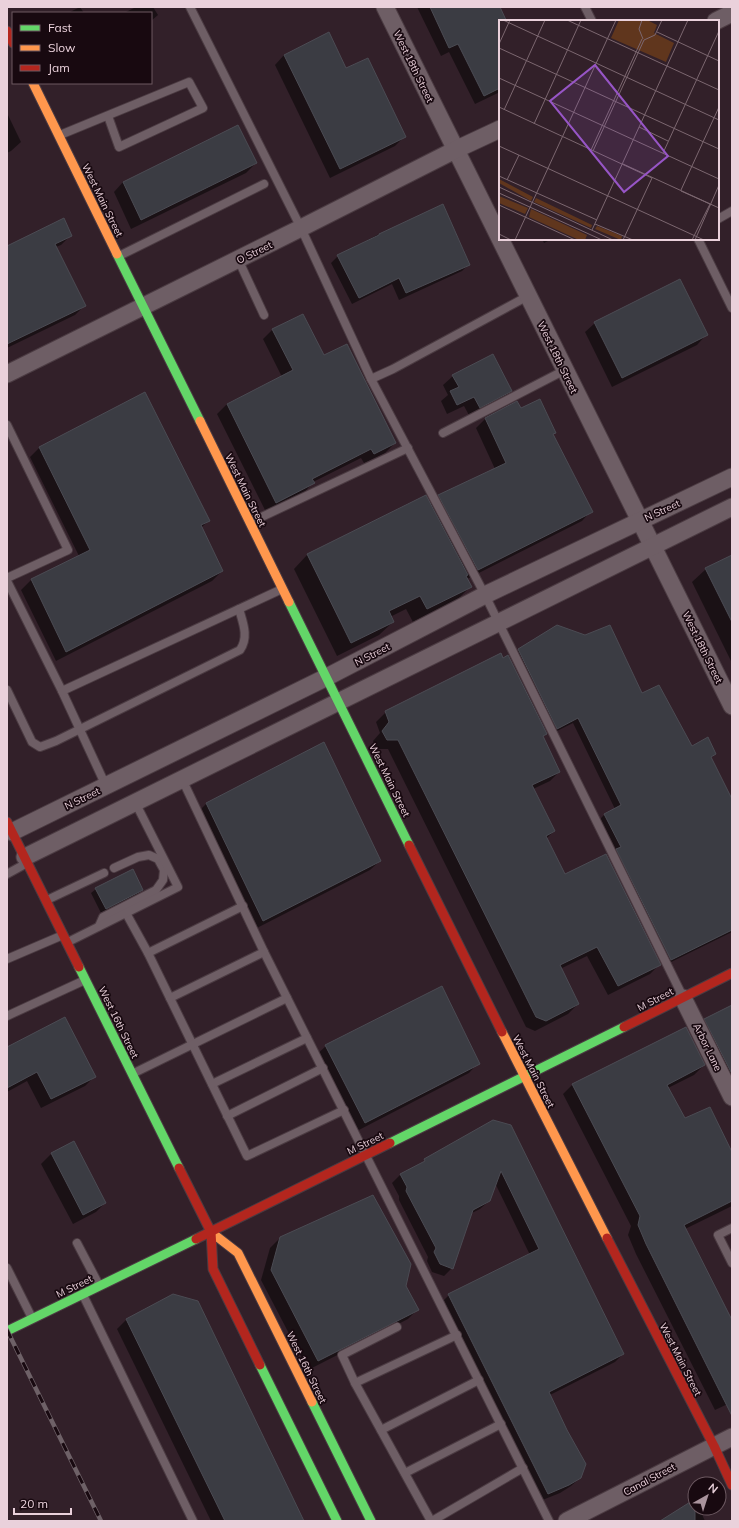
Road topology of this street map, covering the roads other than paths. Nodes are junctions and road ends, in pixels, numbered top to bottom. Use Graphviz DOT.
graph roads {
  1 [pos="190,7"];
  2 [pos="385,7"];
  3 [pos="585,7"];
  4 [pos="732,13"];
  5 [pos="592,20"];
  6 [pos="718,20"];
  7 [pos="7,31"];
  8 [pos="12,41"];
  9 [pos="33,84"];
  10 [pos="108,116"];
  11 [pos="499,129"];
  12 [pos="59,136"];
  13 [pos="455,150"];
  14 [pos="264,184"];
  15 [pos="732,212"];
  16 [pos="719,218"];
  17 [pos="301,228"];
  18 [pos="499,238"];
  19 [pos="500,240"];
  20 [pos="698,240"];
  21 [pos="118,256"];
  22 [pos="238,259"];
  23 [pos="528,296"];
  24 [pos="143,307"];
  25 [pos="732,308"];
  26 [pos="264,315"];
  27 [pos="565,370"];
  28 [pos="7,374"];
  29 [pos="371,379"];
  30 [pos="7,425"];
  31 [pos="443,433"];
  32 [pos="408,448"];
  33 [pos="732,476"];
  34 [pos="732,507"];
  35 [pos="640,521"];
  36 [pos="250,522"];
  37 [pos="652,546"];
  38 [pos="7,579"];
  39 [pos="283,588"];
  40 [pos="485,595"];
  41 [pos="239,609"];
  42 [pos="498,623"];
  43 [pos="327,677"];
  44 [pos="7,690"];
  45 [pos="62,691"];
  46 [pos="339,702"];
  47 [pos="732,706"];
  48 [pos="80,731"];
  49 [pos="182,779"];
  50 [pos="106,786"];
  51 [pos="135,802"];
  52 [pos="10,827"];
  53 [pos="26,860"];
  54 [pos="114,868"];
  55 [pos="104,873"];
  56 [pos="7,874"];
  57 [pos="47,900"];
  58 [pos="243,906"];
  59 [pos="126,913"];
  60 [pos="99,926"];
  61 [pos="66,938"];
  62 [pos="264,952"];
  63 [pos="148,953"];
  64 [pos="7,959"];
  65 [pos="732,973"];
  66 [pos="86,979"];
  67 [pos="170,998"];
  68 [pos="287,998"];
  69 [pos="683,998"];
  70 [pos="7,1016"];
  71 [pos="308,1038"];
  72 [pos="192,1044"];
  73 [pos="323,1068"];
  74 [pos="133,1074"];
  75 [pos="524,1077"];
  76 [pos="212,1084"];
  77 [pos="732,1097"];
  78 [pos="344,1110"];
  79 [pos="227,1116"];
  80 [pos="367,1154"];
  81 [pos="732,1228"];
  82 [pos="211,1232"];
  83 [pos="77,1243"];
  84 [pos="732,1263"];
  85 [pos="7,1268"];
  86 [pos="99,1286"];
  87 [pos="83,1294"];
  88 [pos="33,1318"];
  89 [pos="397,1327"];
  90 [pos="7,1331"];
  91 [pos="457,1335"];
  92 [pos="479,1380"];
  93 [pos="355,1383"];
  94 [pos="501,1424"];
  95 [pos="381,1430"];
  96 [pos="732,1437"];
  97 [pos="714,1446"];
  98 [pos="523,1468"];
  99 [pos="405,1473"];
  100 [pos="732,1485"];
  101 [pos="193,1521"];
  102 [pos="337,1521"];
  103 [pos="371,1521"];
  104 [pos="431,1521"];
  105 [pos="549,1521"];
  106 [pos="566,1521"];
  1 -- 17 [label="lane"];
  2 -- 13 [label="street, West 18th Street"];
  3 -- 5 [label="lane"];
  4 -- 6 [label="street"];
  7 -- 8 [label="street"];
  9 -- 12 [label="street, West Main Street"];
  10 -- 10 [label="lane"];
  10 -- 12 [label="lane"];
  11 -- 13 [label="street, O Street"];
  12 -- 21 [label="street, West Main Street"];
  13 -- 17 [label="street, O Street"];
  13 -- 18 [label="street, West 18th Street"];
  14 -- 21 [label="lane"];
  15 -- 16 [label="lane"];
  17 -- 22 [label="street, O Street"];
  17 -- 29 [label="lane"];
  19 -- 23 [label="street, West 18th Street"];
  20 -- 25 [label="lane"];
  21 -- 24 [label="street, West Main Street"];
  22 -- 24 [label="street, O Street"];
  22 -- 26 [label="lane"];
  23 -- 27 [label="street, West 18th Street"];
  23 -- 29 [label="lane"];
  24 -- 28 [label="street, O Street"];
  24 -- 36 [label="street, West Main Street"];
  27 -- 31 [label="lane"];
  27 -- 35 [label="street, West 18th Street"];
  29 -- 32 [label="lane"];
  30 -- 38 [label="lane"];
  32 -- 36 [label="lane"];
  32 -- 40 [label="lane"];
  33 -- 35 [label="street, N Street"];
  34 -- 37 [label="street"];
  35 -- 37 [label="street, West 18th Street"];
  35 -- 40 [label="street, N Street"];
  36 -- 39 [label="street, West Main Street"];
  37 -- 42 [label="street"];
  37 -- 47 [label="street, West 18th Street"];
  38 -- 45 [label="lane"];
  39 -- 41 [label="lane"];
  39 -- 43 [label="street, West Main Street"];
  40 -- 42 [label="lane"];
  40 -- 43 [label="street, N Street"];
  41 -- 45 [label="lane"];
  41 -- 48 [label="lane"];
  42 -- 46 [label="street"];
  42 -- 69 [label="lane"];
  43 -- 46 [label="street, West Main Street"];
  43 -- 50 [label="street, N Street"];
  44 -- 48 [label="lane"];
  45 -- 48 [label="lane"];
  46 -- 49 [label="street"];
  46 -- 75 [label="street, West Main Street"];
  48 -- 50 [label="lane"];
  49 -- 51 [label="street"];
  49 -- 58 [label="lane"];
  50 -- 52 [label="street, N Street"];
  51 -- 53 [label="street"];
  51 -- 59 [label="lane"];
  52 -- 53 [label="street, West 16th Street"];
  53 -- 56 [label="lane"];
  53 -- 57 [label="street, West 16th Street"];
  54 -- 60 [label="lane"];
  55 -- 57 [label="lane"];
  57 -- 61 [label="street, West 16th Street"];
  58 -- 62 [label="lane"];
  58 -- 63 [label="lane"];
  59 -- 60 [label="lane"];
  59 -- 63 [label="lane"];
  60 -- 61 [label="lane"];
  61 -- 64 [label="lane"];
  61 -- 66 [label="street, West 16th Street"];
  62 -- 67 [label="lane"];
  62 -- 68 [label="lane"];
  63 -- 67 [label="lane"];
  65 -- 69 [label="street, M Street"];
  66 -- 70 [label="lane"];
  66 -- 74 [label="street, West 16th Street"];
  67 -- 72 [label="lane"];
  68 -- 71 [label="lane"];
  68 -- 72 [label="lane"];
  69 -- 75 [label="street, M Street"];
  69 -- 77 [label="street, Arbor Lane"];
  71 -- 73 [label="lane"];
  71 -- 76 [label="lane"];
  72 -- 74 [label="lane"];
  72 -- 76 [label="lane"];
  73 -- 78 [label="lane"];
  73 -- 79 [label="lane"];
  74 -- 82 [label="street, West 16th Street"];
  75 -- 80 [label="street, M Street"];
  75 -- 97 [label="street, West Main Street"];
  76 -- 79 [label="lane"];
  78 -- 79 [label="lane"];
  78 -- 80 [label="lane"];
  80 -- 82 [label="street, M Street"];
  80 -- 91 [label="lane"];
  81 -- 84 [label="lane"];
  82 -- 86 [label="street, M Street"];
  82 -- 102 [label="street, West 16th Street"];
  82 -- 103 [label="street, West 16th Street"];
  83 -- 86 [label="lane"];
  85 -- 88 [label="lane"];
  86 -- 87 [label="street, M Street"];
  87 -- 88 [label="street, M Street"];
  87 -- 101 [label="lane"];
  88 -- 90 [label="street, M Street"];
  89 -- 93 [label="lane"];
  91 -- 92 [label="lane"];
  91 -- 93 [label="lane"];
  92 -- 94 [label="lane"];
  92 -- 95 [label="lane"];
  93 -- 95 [label="lane"];
  94 -- 98 [label="lane"];
  94 -- 99 [label="lane"];
  95 -- 99 [label="lane"];
  96 -- 97 [label="street, Canal Street"];
  97 -- 100 [label="street, West Main Street"];
  97 -- 106 [label="street, Canal Street"];
  98 -- 104 [label="lane"];
  98 -- 105 [label="lane"];
  99 -- 104 [label="lane"];
}
